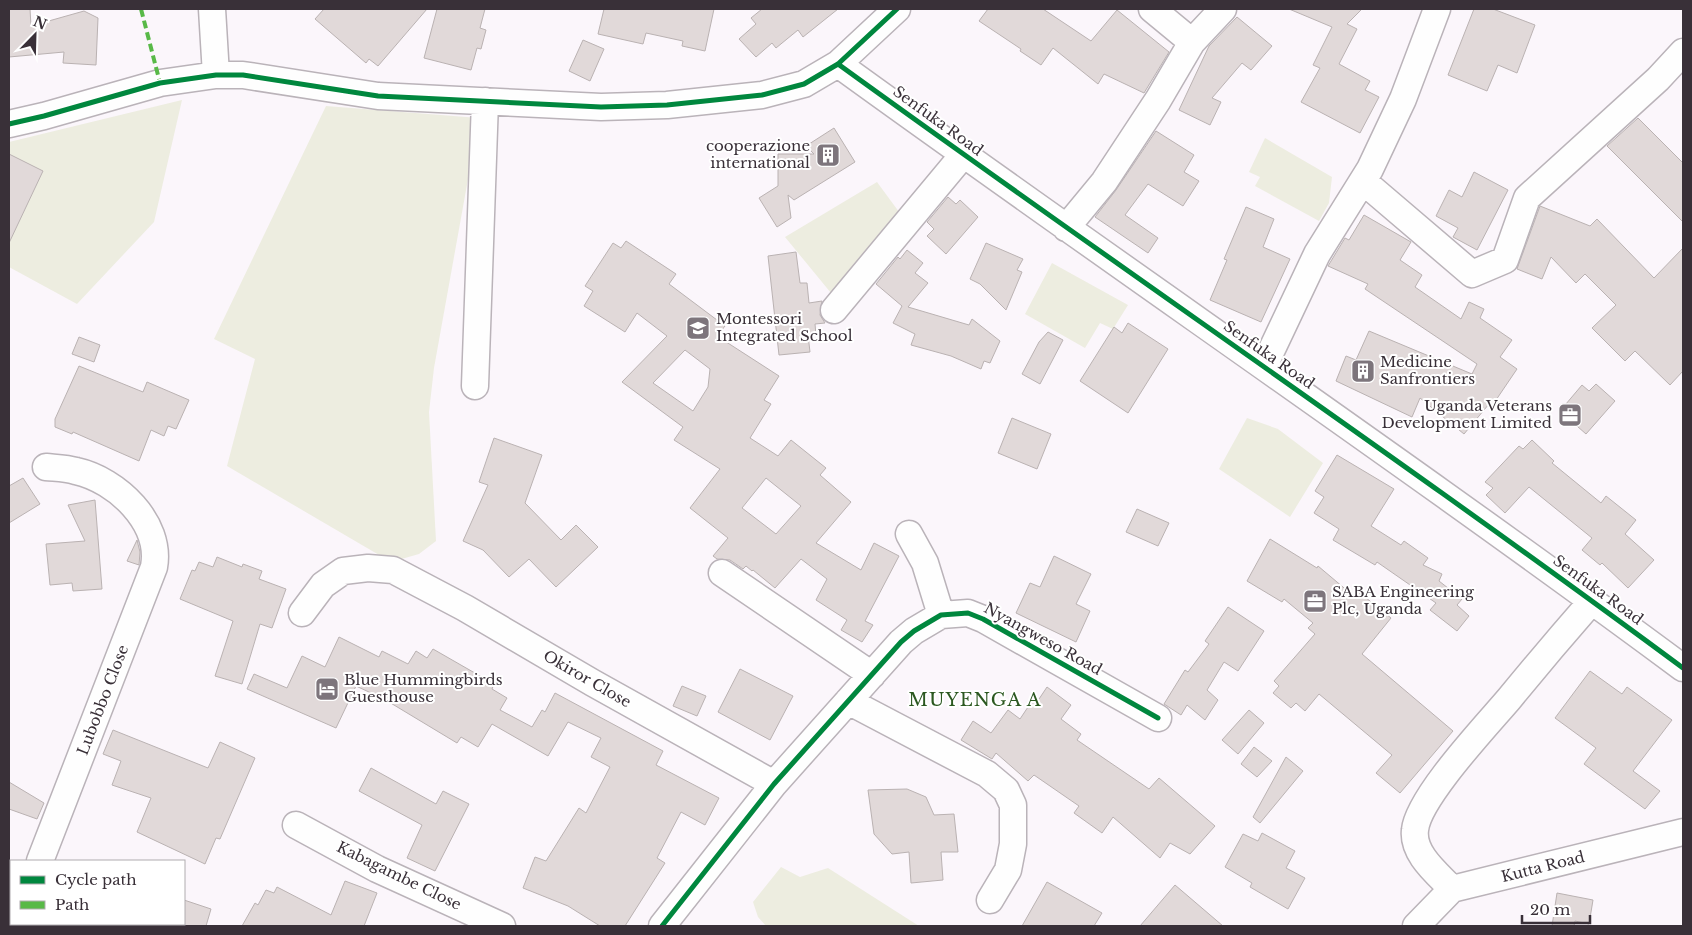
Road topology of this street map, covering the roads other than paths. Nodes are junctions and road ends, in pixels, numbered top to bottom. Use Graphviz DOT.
graph roads {
  1 [pos="212,9"];
  2 [pos="897,9"];
  3 [pos="1152,9"];
  4 [pos="1223,9"];
  5 [pos="1437,9"];
  6 [pos="1192,42"];
  7 [pos="1683,52"];
  8 [pos="838,64"];
  9 [pos="216,75"];
  10 [pos="485,101"];
  11 [pos="9,124"];
  12 [pos="963,155"];
  13 [pos="1363,181"];
  14 [pos="1066,228"];
  15 [pos="834,310"];
  16 [pos="1264,366"];
  17 [pos="475,386"];
  18 [pos="46,467"];
  19 [pos="909,534"];
  20 [pos="722,573"];
  21 [pos="1592,601"];
  22 [pos="302,614"];
  23 [pos="942,615"];
  24 [pos="1683,668"];
  25 [pos="872,675"];
  26 [pos="848,701"];
  27 [pos="1158,718"];
  28 [pos="774,784"];
  29 [pos="296,825"];
  30 [pos="1683,832"];
  31 [pos="40,860"];
  32 [pos="1452,889"];
  33 [pos="990,900"];
  34 [pos="665,923"];
  35 [pos="502,926"];
  36 [pos="1416,926"];
  1 -- 9 [label="street"];
  2 -- 8 [label="street"];
  3 -- 6 [label="street"];
  4 -- 6 [label="street"];
  5 -- 13 [label="street"];
  6 -- 14 [label="street"];
  7 -- 13 [label="street"];
  8 -- 10 [label="street"];
  8 -- 12 [label="street, Senfuka Road"];
  9 -- 10 [label="street"];
  9 -- 11 [label="street"];
  10 -- 17 [label="street"];
  12 -- 14 [label="street, Senfuka Road"];
  12 -- 15 [label="street"];
  13 -- 16 [label="street"];
  14 -- 16 [label="street, Senfuka Road"];
  16 -- 21 [label="street, Senfuka Road"];
  18 -- 31 [label="street, Lubobbo Close"];
  19 -- 23 [label="street"];
  20 -- 25 [label="street"];
  21 -- 24 [label="street, Senfuka Road"];
  21 -- 32 [label="street"];
  22 -- 28 [label="street, Okiror Close"];
  23 -- 25 [label="street, Nyangweso Road"];
  23 -- 27 [label="street, Nyangweso Road"];
  25 -- 26 [label="street, Nyangweso Road"];
  26 -- 28 [label="street, Nyangweso Road"];
  26 -- 33 [label="street"];
  28 -- 34 [label="street, Nyangweso Road"];
  29 -- 35 [label="street, Kabagambe Close"];
  30 -- 32 [label="street, Kutta Road"];
  32 -- 36 [label="street"];
}
